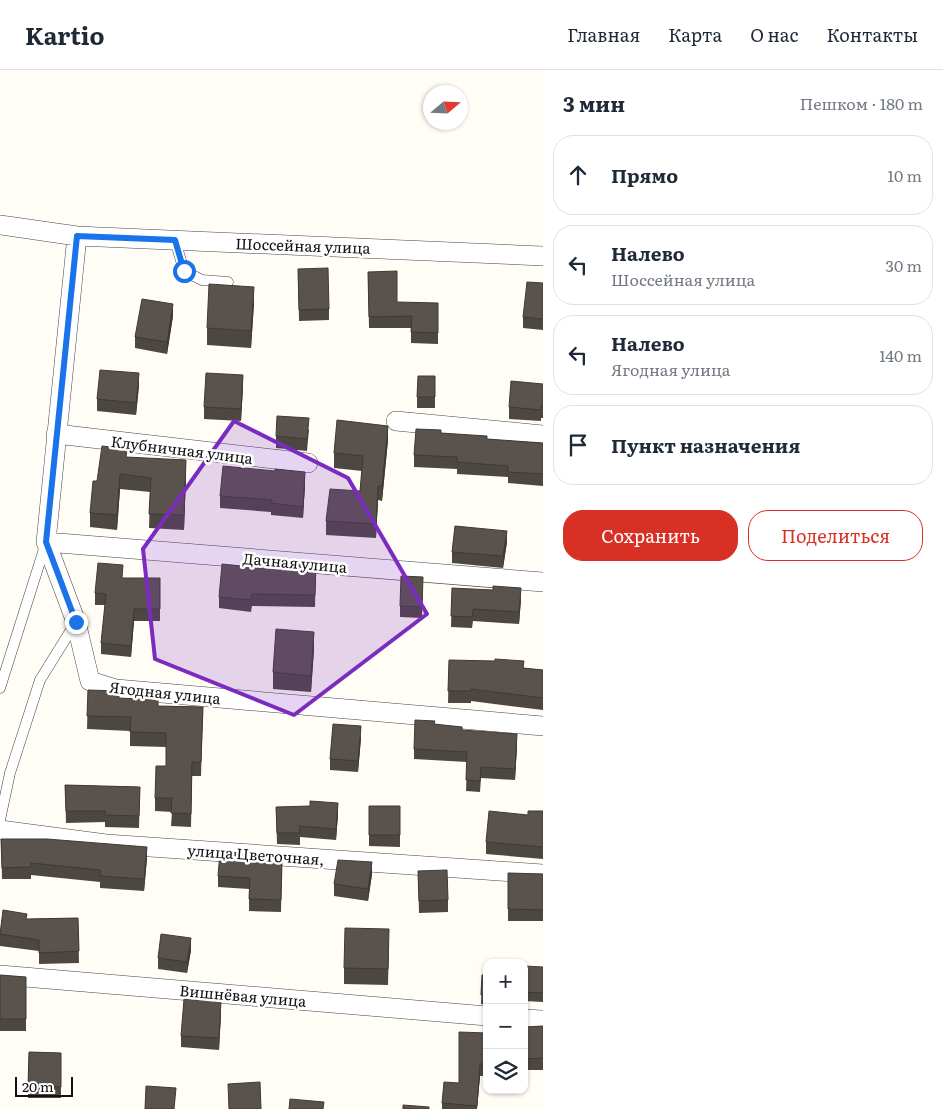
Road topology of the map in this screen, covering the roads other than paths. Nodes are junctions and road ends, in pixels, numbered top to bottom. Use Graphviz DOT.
graph roads {
  1 [pos="0,225"];
  2 [pos="70,235"];
  3 [pos="175,240"];
  4 [pos="543,256"];
  5 [pos="228,282"];
  6 [pos="396,421"];
  7 [pos="56,434"];
  8 [pos="543,435"];
  9 [pos="308,463"];
  10 [pos="46,542"];
  11 [pos="543,582"];
  12 [pos="76,622"];
  13 [pos="0,688"];
  14 [pos="543,726"];
  15 [pos="1,826"];
  16 [pos="543,874"];
  17 [pos="0,975"];
  18 [pos="483,1016"];
  19 [pos="528,1019"];
  20 [pos="543,1020"];
  1 -- 2 [label="street, Шоссейная улица"];
  2 -- 3 [label="street, Шоссейная улица"];
  2 -- 7 [label="street, Ягодная улица"];
  3 -- 4 [label="street, Шоссейная улица"];
  3 -- 5 [label="lane"];
  6 -- 8 [label="street"];
  7 -- 9 [label="street, Клубничная улица"];
  7 -- 10 [label="street, Ягодная улица"];
  10 -- 11 [label="street, Дачная улица"];
  10 -- 12 [label="street, Ягодная улица"];
  10 -- 13 [label="lane"];
  12 -- 14 [label="street, Ягодная улица"];
  12 -- 15 [label="lane"];
  15 -- 16 [label="street, улица Цветочная,"];
  17 -- 18 [label="street, Вишнёвая улица"];
  19 -- 20 [label="street"];
}
